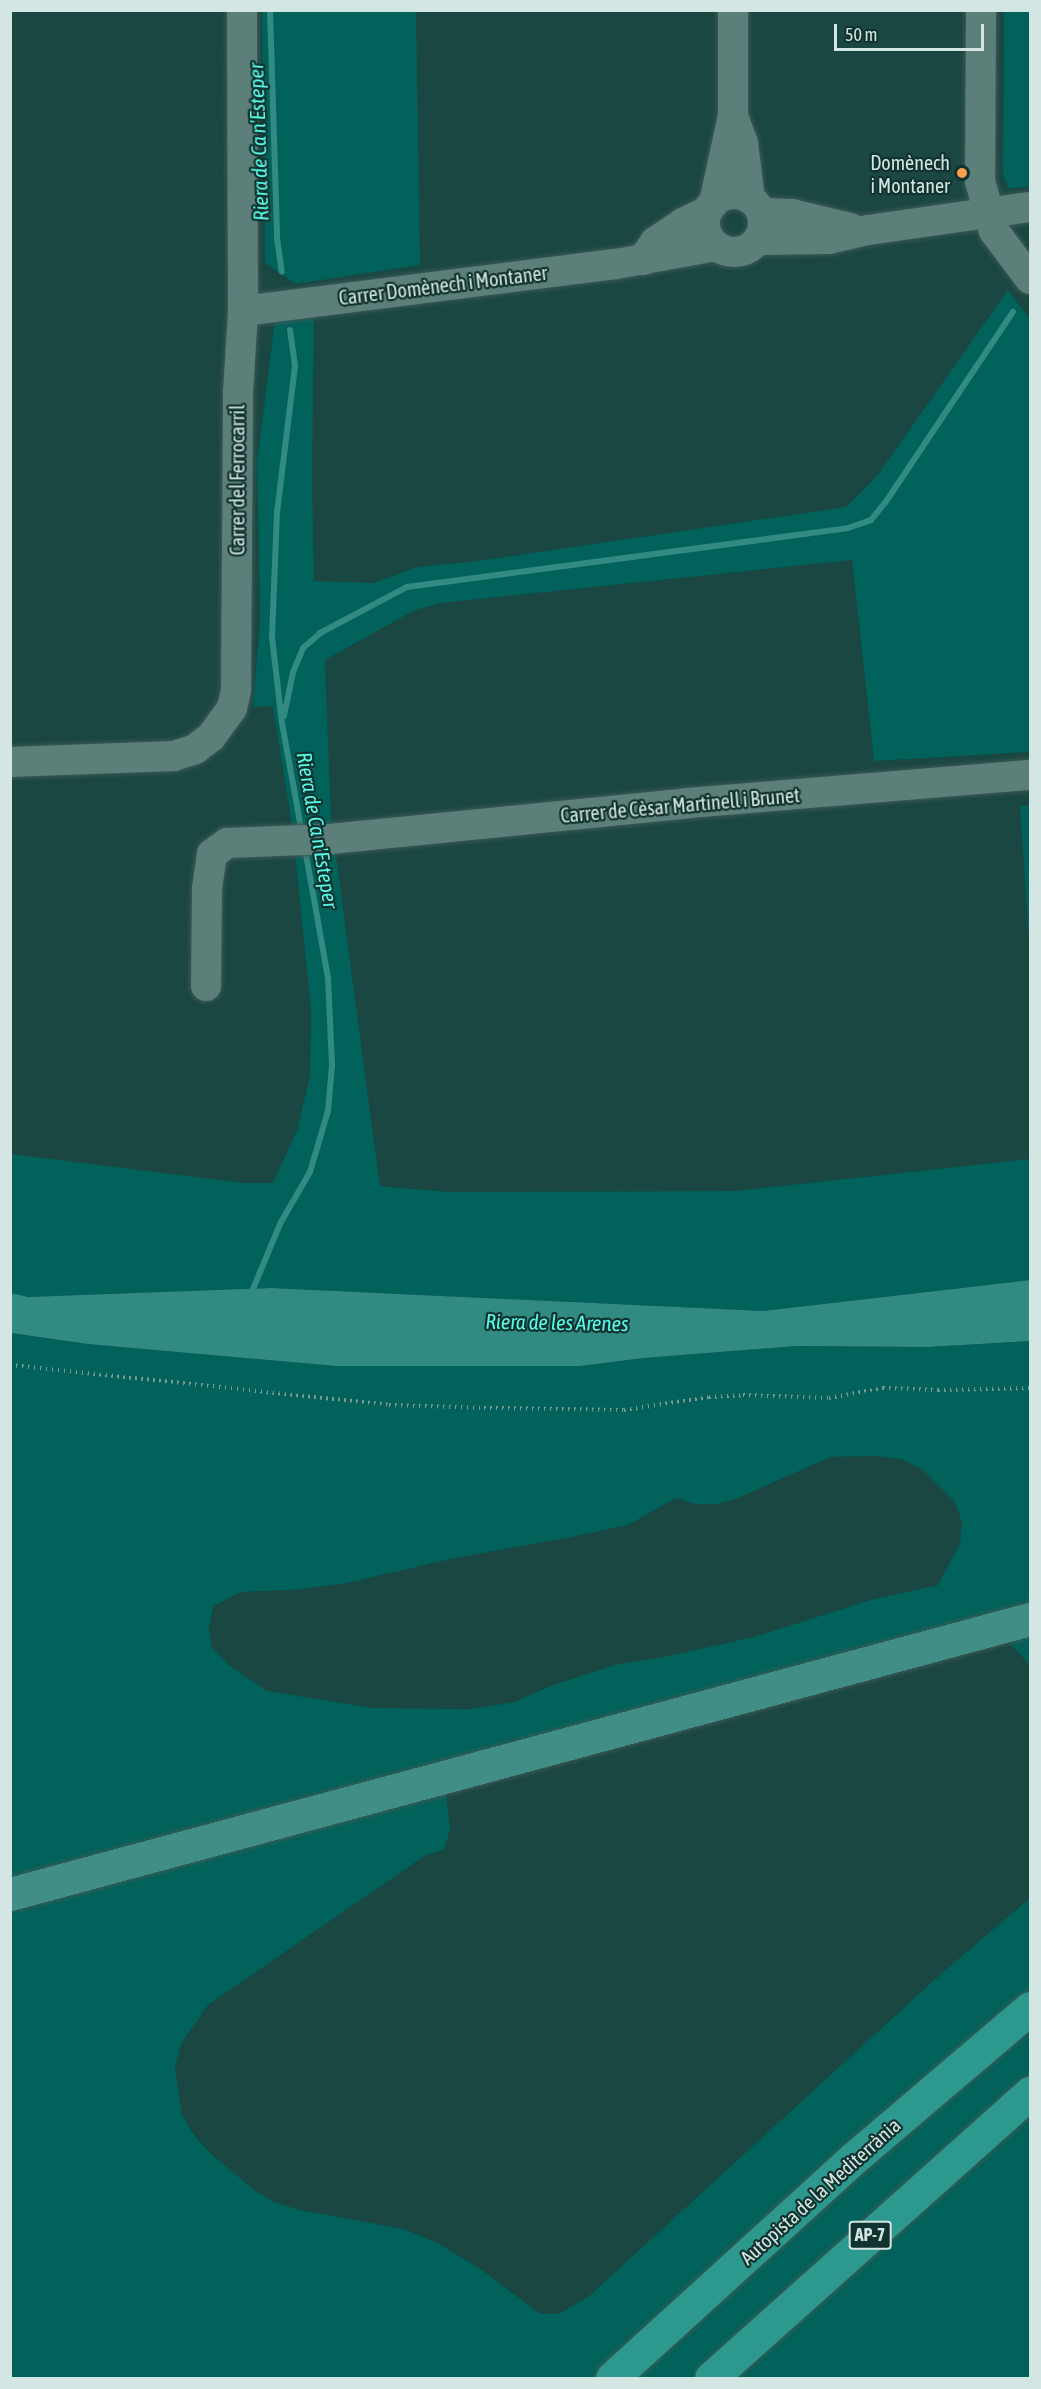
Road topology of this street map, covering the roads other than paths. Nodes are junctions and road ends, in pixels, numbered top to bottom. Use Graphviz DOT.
graph roads {
  1 [pos="243,10"];
  2 [pos="733,10"];
  3 [pos="981,10"];
  4 [pos="733,116"];
  5 [pos="711,207"];
  6 [pos="1030,207"];
  7 [pos="989,212"];
  8 [pos="757,218"];
  9 [pos="716,246"];
  10 [pos="643,260"];
  11 [pos="1030,279"];
  12 [pos="243,311"];
  13 [pos="10,762"];
  14 [pos="1030,775"];
  15 [pos="206,986"];
  16 [pos="1030,1619"];
  17 [pos="10,1894"];
  18 [pos="1030,2008"];
  19 [pos="1030,2093"];
  20 [pos="612,2379"];
  21 [pos="711,2379"];
  1 -- 12 [label="street, Carrer del Ferrocarril"];
  2 -- 4 [label="street"];
  3 -- 7 [label="street"];
  4 -- 5 [label="street"];
  4 -- 8 [label="street"];
  5 -- 8 [label="street"];
  5 -- 9 [label="street"];
  5 -- 10 [label="street"];
  6 -- 7 [label="street"];
  7 -- 8 [label="street"];
  7 -- 11 [label="street"];
  8 -- 9 [label="street"];
  9 -- 10 [label="street, Carrer Domènech i Montaner"];
  10 -- 12 [label="street, Carrer Domènech i Montaner"];
  12 -- 13 [label="street, Carrer del Ferrocarril"];
  14 -- 15 [label="street, Carrer de Cèsar Martinell i Brunet"];
  16 -- 17 [label="main road"];
  18 -- 20 [label="highway, Autopista de la Mediterrània"];
  19 -- 21 [label="highway, AP-7"];
}
